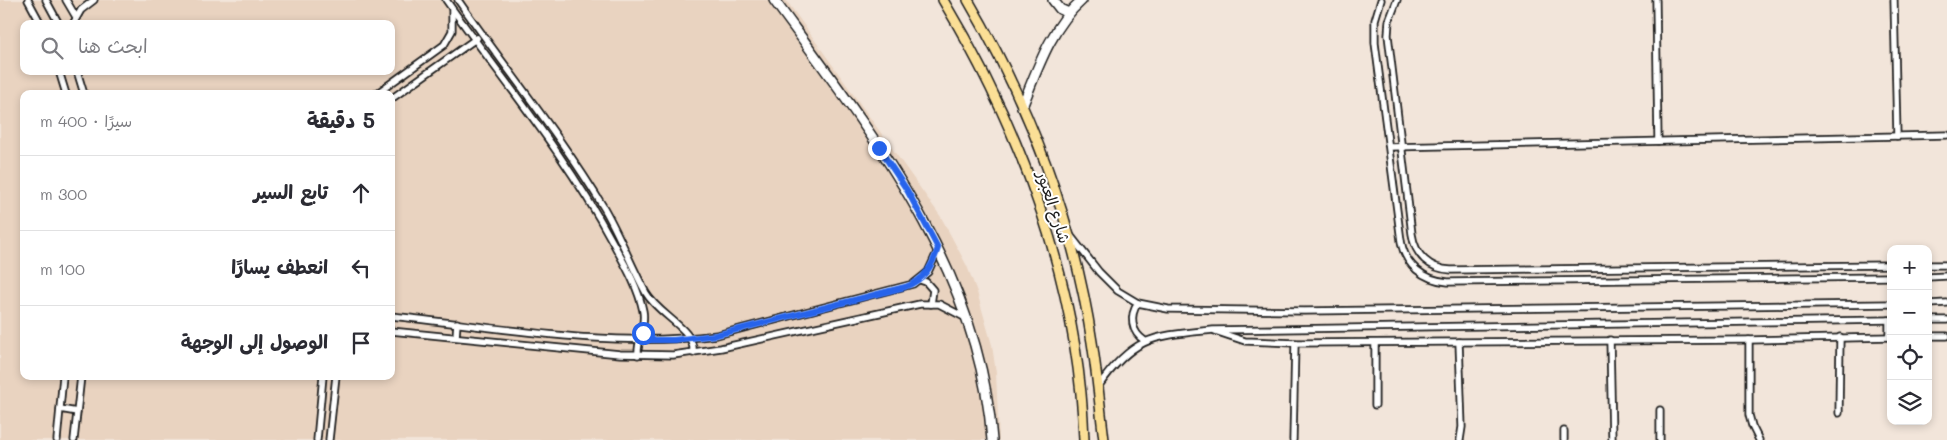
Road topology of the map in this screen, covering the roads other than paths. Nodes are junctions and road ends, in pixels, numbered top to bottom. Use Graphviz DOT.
graph roads {
  1 [pos="28,0"];
  2 [pos="46,0"];
  3 [pos="66,0"];
  4 [pos="94,0"];
  5 [pos="446,0"];
  6 [pos="458,0"];
  7 [pos="774,0"];
  8 [pos="943,0"];
  9 [pos="968,0"];
  10 [pos="1053,0"];
  11 [pos="1082,0"];
  12 [pos="1381,0"];
  13 [pos="1397,0"];
  14 [pos="1656,0"];
  15 [pos="1894,0"];
  16 [pos="452,8"];
  17 [pos="1069,13"];
  18 [pos="76,17"];
  19 [pos="39,20"];
  20 [pos="57,20"];
  21 [pos="75,20"];
  22 [pos="482,35"];
  23 [pos="475,40"];
  24 [pos="60,75"];
  25 [pos="78,75"];
  26 [pos="65,90"];
  27 [pos="83,90"];
  28 [pos="382,90"];
  29 [pos="395,96"];
  30 [pos="1022,107"];
  31 [pos="1947,135"];
  32 [pos="556,136"];
  33 [pos="1897,136"];
  34 [pos="549,141"];
  35 [pos="1658,141"];
  36 [pos="1402,146"];
  37 [pos="1390,147"];
  38 [pos="1067,230"];
  39 [pos="938,248"];
  40 [pos="1887,265"];
  41 [pos="1932,265"];
  42 [pos="1947,265"];
  43 [pos="1731,267"];
  44 [pos="1488,270"];
  45 [pos="1947,276"];
  46 [pos="1887,277"];
  47 [pos="1932,277"];
  48 [pos="920,280"];
  49 [pos="1731,280"];
  50 [pos="1488,281"];
  51 [pos="1138,303"];
  52 [pos="931,304"];
  53 [pos="1887,304"];
  54 [pos="1932,304"];
  55 [pos="1947,304"];
  56 [pos="655,306"];
  57 [pos="643,309"];
  58 [pos="395,316"];
  59 [pos="966,318"];
  60 [pos="1887,320"];
  61 [pos="1932,320"];
  62 [pos="1947,320"];
  63 [pos="457,323"];
  64 [pos="512,329"];
  65 [pos="1213,330"];
  66 [pos="395,331"];
  67 [pos="456,336"];
  68 [pos="569,336"];
  69 [pos="1932,336"];
  70 [pos="1947,336"];
  71 [pos="1840,337"];
  72 [pos="1887,337"];
  73 [pos="691,338"];
  74 [pos="640,340"];
  75 [pos="1610,340"];
  76 [pos="1749,340"];
  77 [pos="1145,341"];
  78 [pos="510,342"];
  79 [pos="1459,342"];
  80 [pos="1295,343"];
  81 [pos="1375,343"];
  82 [pos="568,349"];
  83 [pos="693,353"];
  84 [pos="638,355"];
  85 [pos="63,380"];
  86 [pos="81,380"];
  87 [pos="323,380"];
  88 [pos="336,380"];
  89 [pos="1098,387"];
  90 [pos="1375,405"];
  91 [pos="60,409"];
  92 [pos="1660,410"];
  93 [pos="77,412"];
  94 [pos="1839,413"];
  95 [pos="1564,431"];
  96 [pos="57,440"];
  97 [pos="74,440"];
  98 [pos="317,440"];
  99 [pos="329,440"];
  100 [pos="992,440"];
  101 [pos="1084,440"];
  102 [pos="1104,440"];
  103 [pos="1293,440"];
  104 [pos="1460,440"];
  105 [pos="1564,440"];
  106 [pos="1612,440"];
  107 [pos="1660,440"];
  108 [pos="1759,440"];
  1 -- 19 [label="street"];
  2 -- 20 [label="street"];
  3 -- 18 [label="street"];
  4 -- 18 [label="street"];
  5 -- 16 [label="street"];
  6 -- 22 [label="street"];
  7 -- 39 [label="street"];
  8 -- 101 [label="main road, شارع العبور"];
  9 -- 30 [label="main road, شارع العبور"];
  10 -- 17 [label="street"];
  11 -- 17 [label="street"];
  12 -- 37 [label="street"];
  13 -- 36 [label="street"];
  14 -- 35 [label="street"];
  15 -- 33 [label="street"];
  16 -- 23 [label="street"];
  16 -- 28 [label="street"];
  17 -- 30 [label="street"];
  18 -- 21 [label="street"];
  22 -- 23 [label="street"];
  22 -- 32 [label="street"];
  23 -- 29 [label="street"];
  23 -- 34 [label="street"];
  24 -- 26 [label="street"];
  25 -- 27 [label="street"];
  30 -- 38 [label="main road, شارع العبور"];
  31 -- 33 [label="street"];
  32 -- 34 [label="street"];
  32 -- 56 [label="street"];
  33 -- 35 [label="street"];
  34 -- 57 [label="street"];
  35 -- 36 [label="street"];
  36 -- 37 [label="street"];
  36 -- 44 [label="street"];
  37 -- 50 [label="street"];
  38 -- 51 [label="street"];
  38 -- 89 [label="main road, شارع العبور"];
  39 -- 48 [label="street"];
  39 -- 59 [label="street"];
  40 -- 43 [label="street"];
  41 -- 42 [label="street"];
  43 -- 44 [label="street"];
  43 -- 49 [label="street"];
  44 -- 50 [label="street"];
  45 -- 47 [label="street"];
  46 -- 49 [label="street"];
  48 -- 52 [label="street"];
  48 -- 73 [label="street"];
  49 -- 50 [label="street"];
  51 -- 53 [label="street"];
  51 -- 77 [label="street"];
  52 -- 59 [label="street"];
  52 -- 83 [label="street"];
  54 -- 55 [label="street"];
  56 -- 57 [label="street"];
  56 -- 73 [label="street"];
  57 -- 74 [label="street"];
  58 -- 63 [label="street"];
  59 -- 100 [label="street"];
  60 -- 65 [label="street"];
  61 -- 62 [label="street"];
  63 -- 64 [label="street"];
  63 -- 67 [label="street"];
  64 -- 68 [label="street"];
  64 -- 78 [label="street"];
  65 -- 77 [label="street"];
  65 -- 80 [label="street"];
  66 -- 67 [label="street"];
  67 -- 78 [label="street"];
  68 -- 74 [label="street"];
  68 -- 82 [label="street"];
  69 -- 70 [label="street"];
  71 -- 72 [label="street"];
  71 -- 76 [label="street"];
  71 -- 94 [label="street"];
  73 -- 74 [label="street"];
  73 -- 83 [label="street"];
  74 -- 84 [label="street"];
  75 -- 76 [label="street"];
  75 -- 79 [label="street"];
  75 -- 106 [label="street"];
  76 -- 108 [label="street"];
  77 -- 89 [label="street"];
  78 -- 82 [label="street"];
  79 -- 81 [label="street"];
  79 -- 104 [label="street"];
  80 -- 81 [label="street"];
  80 -- 103 [label="street"];
  81 -- 90 [label="street"];
  82 -- 84 [label="street"];
  83 -- 84 [label="street"];
  85 -- 91 [label="street"];
  86 -- 93 [label="street"];
  87 -- 98 [label="street"];
  88 -- 99 [label="street"];
  89 -- 102 [label="main road, شارع العبور"];
  91 -- 93 [label="street"];
  91 -- 96 [label="street"];
  92 -- 107 [label="street"];
  93 -- 97 [label="street"];
  95 -- 105 [label="street"];
}
